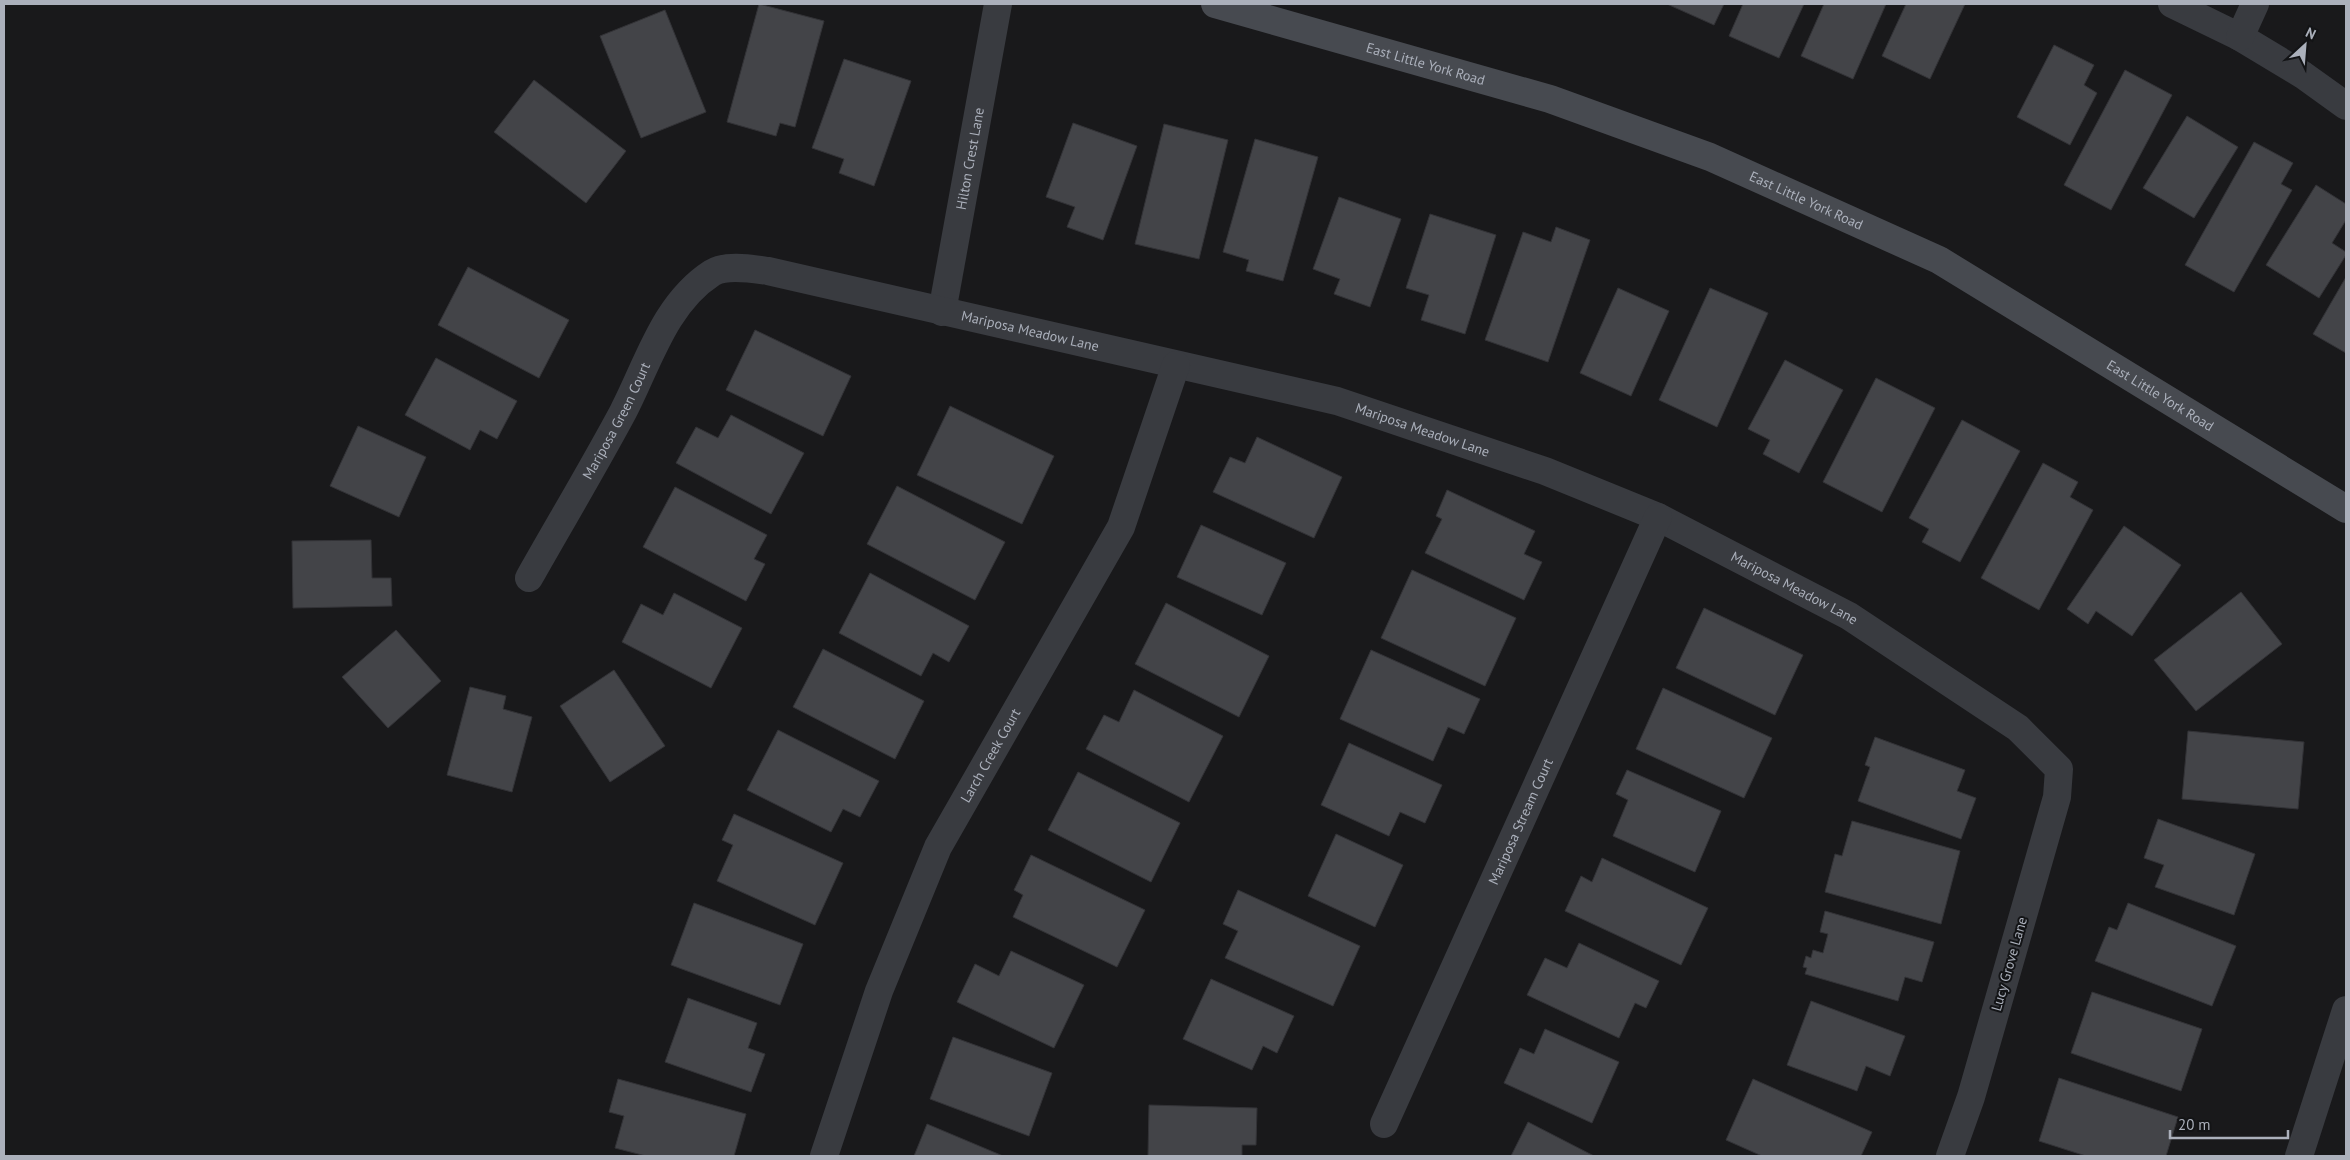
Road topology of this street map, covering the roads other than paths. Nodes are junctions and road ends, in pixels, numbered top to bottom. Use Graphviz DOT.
graph roads {
  1 [pos="998,4"];
  2 [pos="1215,4"];
  3 [pos="2172,4"];
  4 [pos="2255,4"];
  5 [pos="2240,37"];
  6 [pos="2346,106"];
  7 [pos="714,272"];
  8 [pos="942,312"];
  9 [pos="1176,365"];
  10 [pos="2346,509"];
  11 [pos="1658,517"];
  12 [pos="529,578"];
  13 [pos="2059,769"];
  14 [pos="2346,1010"];
  15 [pos="1384,1124"];
  16 [pos="824,1156"];
  17 [pos="1950,1156"];
  18 [pos="2300,1156"];
  1 -- 8 [label="street, Hilton Crest Lane"];
  2 -- 10 [label="street, East Little York Road"];
  3 -- 5 [label="street"];
  4 -- 5 [label="street"];
  5 -- 6 [label="street"];
  7 -- 8 [label="street, Mariposa Meadow Lane"];
  7 -- 12 [label="street, Mariposa Green Court"];
  8 -- 9 [label="street, Mariposa Meadow Lane"];
  9 -- 11 [label="street, Mariposa Meadow Lane"];
  9 -- 16 [label="street, Larch Creek Court"];
  11 -- 13 [label="street, Mariposa Meadow Lane"];
  11 -- 15 [label="street, Mariposa Stream Court"];
  13 -- 17 [label="street, Lucy Grove Lane"];
  14 -- 18 [label="street"];
}
